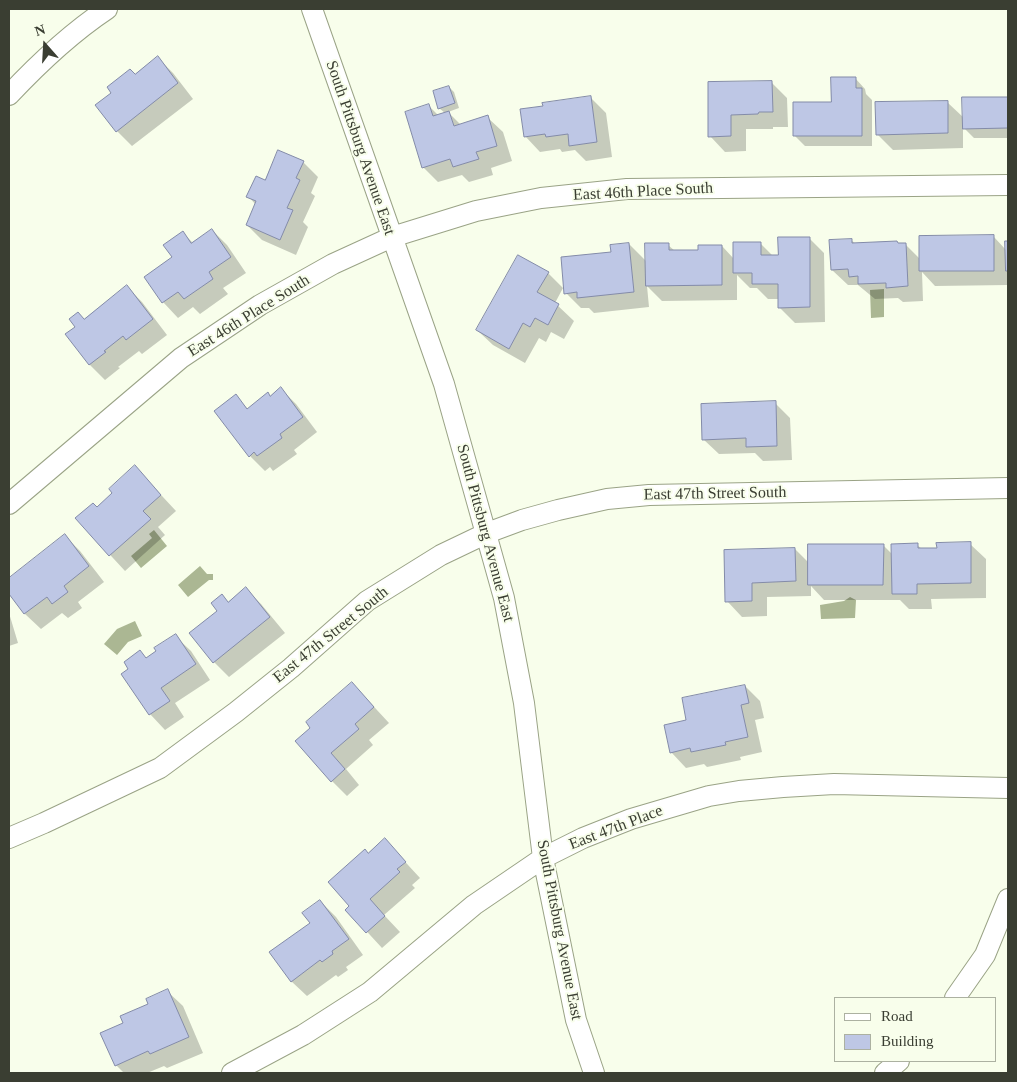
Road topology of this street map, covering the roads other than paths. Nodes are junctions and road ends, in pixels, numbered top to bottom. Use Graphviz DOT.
graph roads {
  1 [pos="107,9"];
  2 [pos="312,9"];
  3 [pos="9,95"];
  4 [pos="1008,186"];
  5 [pos="392,237"];
  6 [pos="1008,488"];
  7 [pos="9,504"];
  8 [pos="487,533"];
  9 [pos="1008,788"];
  10 [pos="9,838"];
  11 [pos="543,858"];
  12 [pos="1008,899"];
  13 [pos="956,997"];
  14 [pos="898,1062"];
  15 [pos="232,1073"];
  16 [pos="594,1073"];
  17 [pos="885,1073"];
  1 -- 3 [label="street"];
  2 -- 5 [label="street, South Pittsburg Avenue East"];
  4 -- 5 [label="street, East 46th Place South"];
  5 -- 7 [label="street, East 46th Place South"];
  5 -- 8 [label="street, South Pittsburg Avenue East"];
  6 -- 8 [label="street, East 47th Street South"];
  8 -- 10 [label="street, East 47th Street South"];
  8 -- 11 [label="street, South Pittsburg Avenue East"];
  9 -- 11 [label="street, East 47th Place"];
  11 -- 15 [label="street, East 47th Place"];
  11 -- 16 [label="street, South Pittsburg Avenue East"];
  12 -- 13 [label="street"];
  14 -- 17 [label="street"];
}
